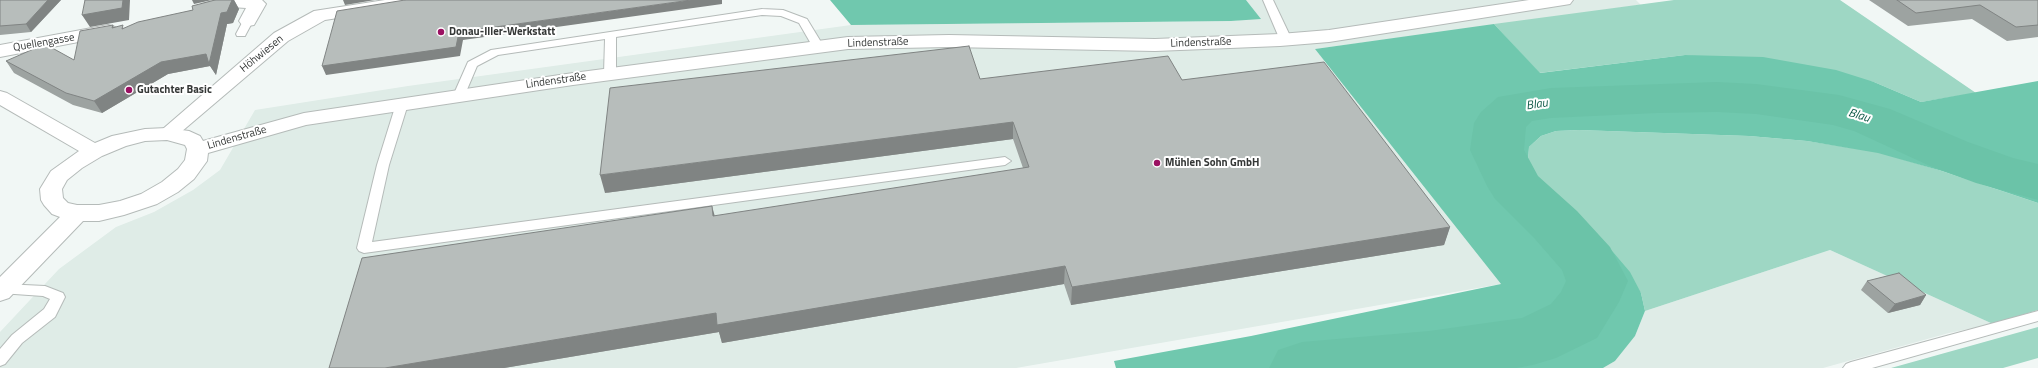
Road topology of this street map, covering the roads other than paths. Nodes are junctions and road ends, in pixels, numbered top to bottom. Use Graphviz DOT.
graph roads {
  1 [pos="421,0"];
  2 [pos="1268,0"];
  3 [pos="1564,0"];
  4 [pos="193,12"];
  5 [pos="127,28"];
  6 [pos="244,28"];
  7 [pos="611,34"];
  8 [pos="1286,40"];
  9 [pos="818,47"];
  10 [pos="0,51"];
  11 [pos="610,74"];
  12 [pos="459,96"];
  13 [pos="0,97"];
  14 [pos="402,104"];
  15 [pos="167,134"];
  16 [pos="198,150"];
  17 [pos="94,151"];
  18 [pos="1005,161"];
  19 [pos="77,213"];
  20 [pos="2,290"];
  21 [pos="2038,316"];
  22 [pos="0,360"];
  23 [pos="1851,368"];
  1 -- 15 [label="street, Höhwiesen"];
  2 -- 8 [label="lane"];
  3 -- 8 [label="street, Lindenstraße"];
  4 -- 6 [label="street"];
  5 -- 10 [label="street, Quellengasse"];
  7 -- 9 [label="lane"];
  7 -- 11 [label="lane"];
  7 -- 12 [label="lane"];
  8 -- 9 [label="street, Lindenstraße"];
  9 -- 11 [label="street, Lindenstraße"];
  11 -- 12 [label="street, Lindenstraße"];
  12 -- 14 [label="street, Lindenstraße"];
  13 -- 17 [label="street"];
  14 -- 16 [label="street, Lindenstraße"];
  14 -- 18 [label="lane"];
  15 -- 16 [label="street"];
  15 -- 17 [label="street"];
  16 -- 19 [label="street"];
  17 -- 19 [label="street"];
  19 -- 20 [label="street"];
  20 -- 22 [label="lane"];
  21 -- 23 [label="lane"];
}
